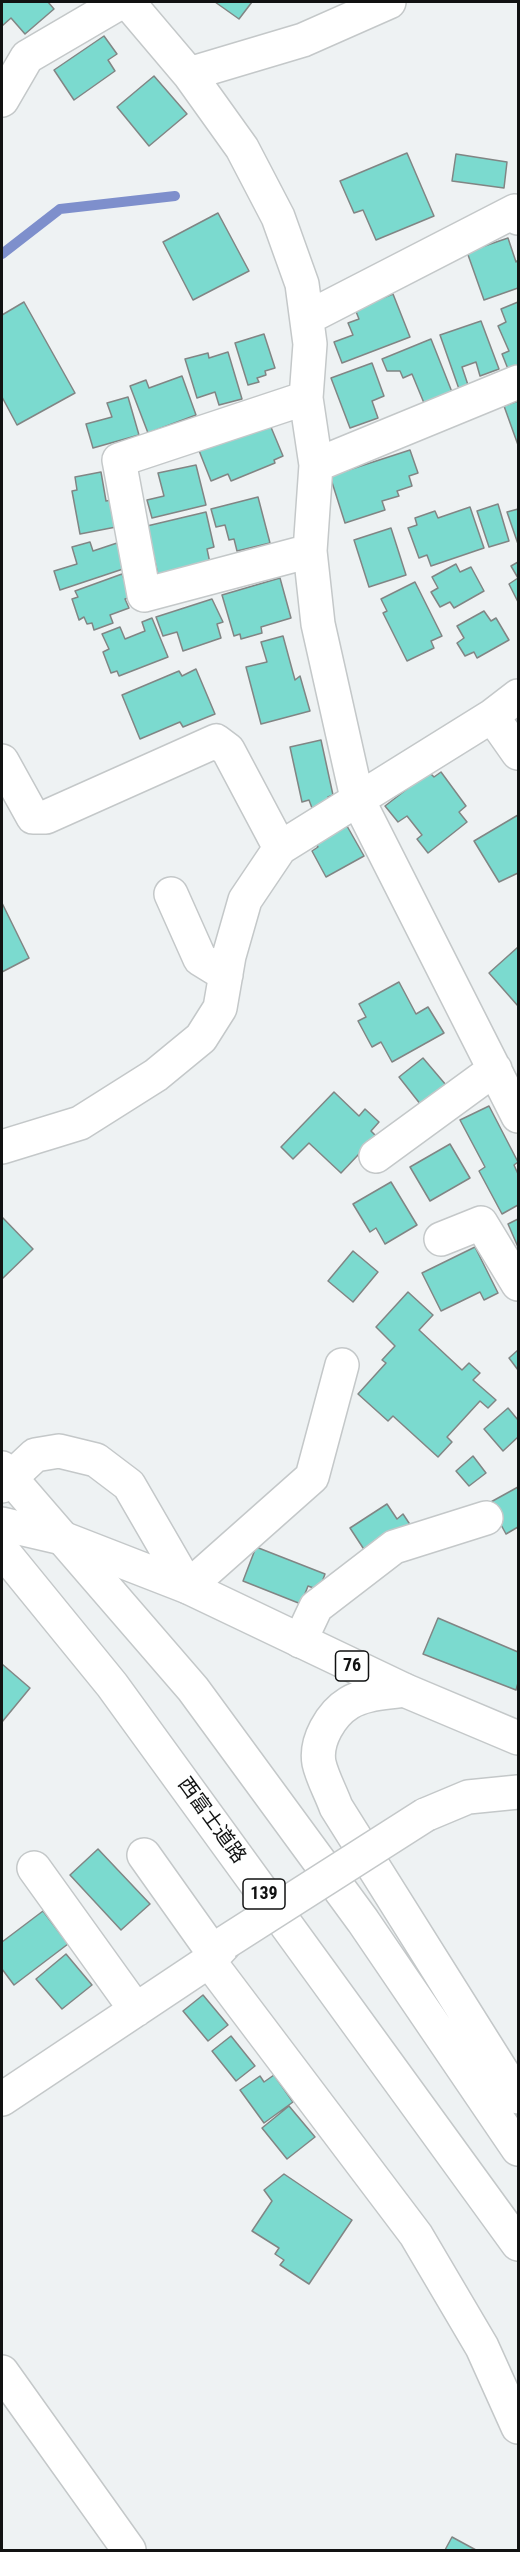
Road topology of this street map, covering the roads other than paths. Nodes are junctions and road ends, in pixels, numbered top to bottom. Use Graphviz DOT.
graph roads {
  1 [pos="121,2"];
  2 [pos="128,2"];
  3 [pos="389,2"];
  4 [pos="189,74"];
  5 [pos="2,100"];
  6 [pos="519,218"];
  7 [pos="307,318"];
  8 [pos="519,382"];
  9 [pos="306,398"];
  10 [pos="316,465"];
  11 [pos="310,551"];
  12 [pos="519,696"];
  13 [pos="492,716"];
  14 [pos="519,753"];
  15 [pos="2,761"];
  16 [pos="357,798"];
  17 [pos="280,848"];
  18 [pos="171,894"];
  19 [pos="226,975"];
  20 [pos="495,1069"];
  21 [pos="519,1116"];
  22 [pos="2,1147"];
  23 [pos="376,1156"];
  24 [pos="441,1239"];
  25 [pos="519,1284"];
  26 [pos="342,1365"];
  27 [pos="4,1477"];
  28 [pos="486,1518"];
  29 [pos="2,1524"];
  30 [pos="62,1538"];
  31 [pos="2,1550"];
  32 [pos="188,1587"];
  33 [pos="300,1641"];
  34 [pos="404,1690"];
  35 [pos="519,1738"];
  36 [pos="519,1792"];
  37 [pos="144,1855"];
  38 [pos="34,1868"];
  39 [pos="217,1953"];
  40 [pos="136,2010"];
  41 [pos="519,2097"];
  42 [pos="2,2099"];
  43 [pos="519,2149"];
  44 [pos="519,2244"];
  45 [pos="2,2372"];
  46 [pos="519,2427"];
  47 [pos="129,2550"];
  1 -- 5 [label="main road"];
  2 -- 4 [label="main road"];
  3 -- 4 [label="main road"];
  4 -- 7 [label="main road"];
  6 -- 7 [label="main road"];
  7 -- 9 [label="main road"];
  8 -- 10 [label="main road"];
  9 -- 10 [label="main road"];
  9 -- 11 [label="main road"];
  10 -- 11 [label="main road"];
  11 -- 16 [label="main road"];
  12 -- 13 [label="main road"];
  13 -- 14 [label="main road"];
  13 -- 16 [label="main road"];
  15 -- 17 [label="main road"];
  16 -- 17 [label="main road"];
  16 -- 20 [label="main road"];
  17 -- 19 [label="main road"];
  18 -- 19 [label="main road"];
  19 -- 22 [label="main road"];
  20 -- 21 [label="main road"];
  20 -- 23 [label="main road"];
  24 -- 25 [label="main road"];
  26 -- 32 [label="main road"];
  27 -- 30 [label="main road"];
  27 -- 32 [label="main road"];
  28 -- 33 [label="main road"];
  29 -- 30 [label="main road"];
  30 -- 32 [label="main road"];
  30 -- 43 [label="main road"];
  31 -- 44 [label="main road, 西富士道路 / 139"];
  32 -- 33 [label="main road, 76"];
  33 -- 34 [label="main road, 76"];
  34 -- 35 [label="main road, 76"];
  34 -- 41 [label="main road"];
  36 -- 39 [label="main road, bridge"];
  37 -- 39 [label="main road"];
  38 -- 40 [label="main road"];
  39 -- 40 [label="main road"];
  39 -- 46 [label="main road"];
  40 -- 42 [label="main road"];
  45 -- 47 [label="main road"];
}
